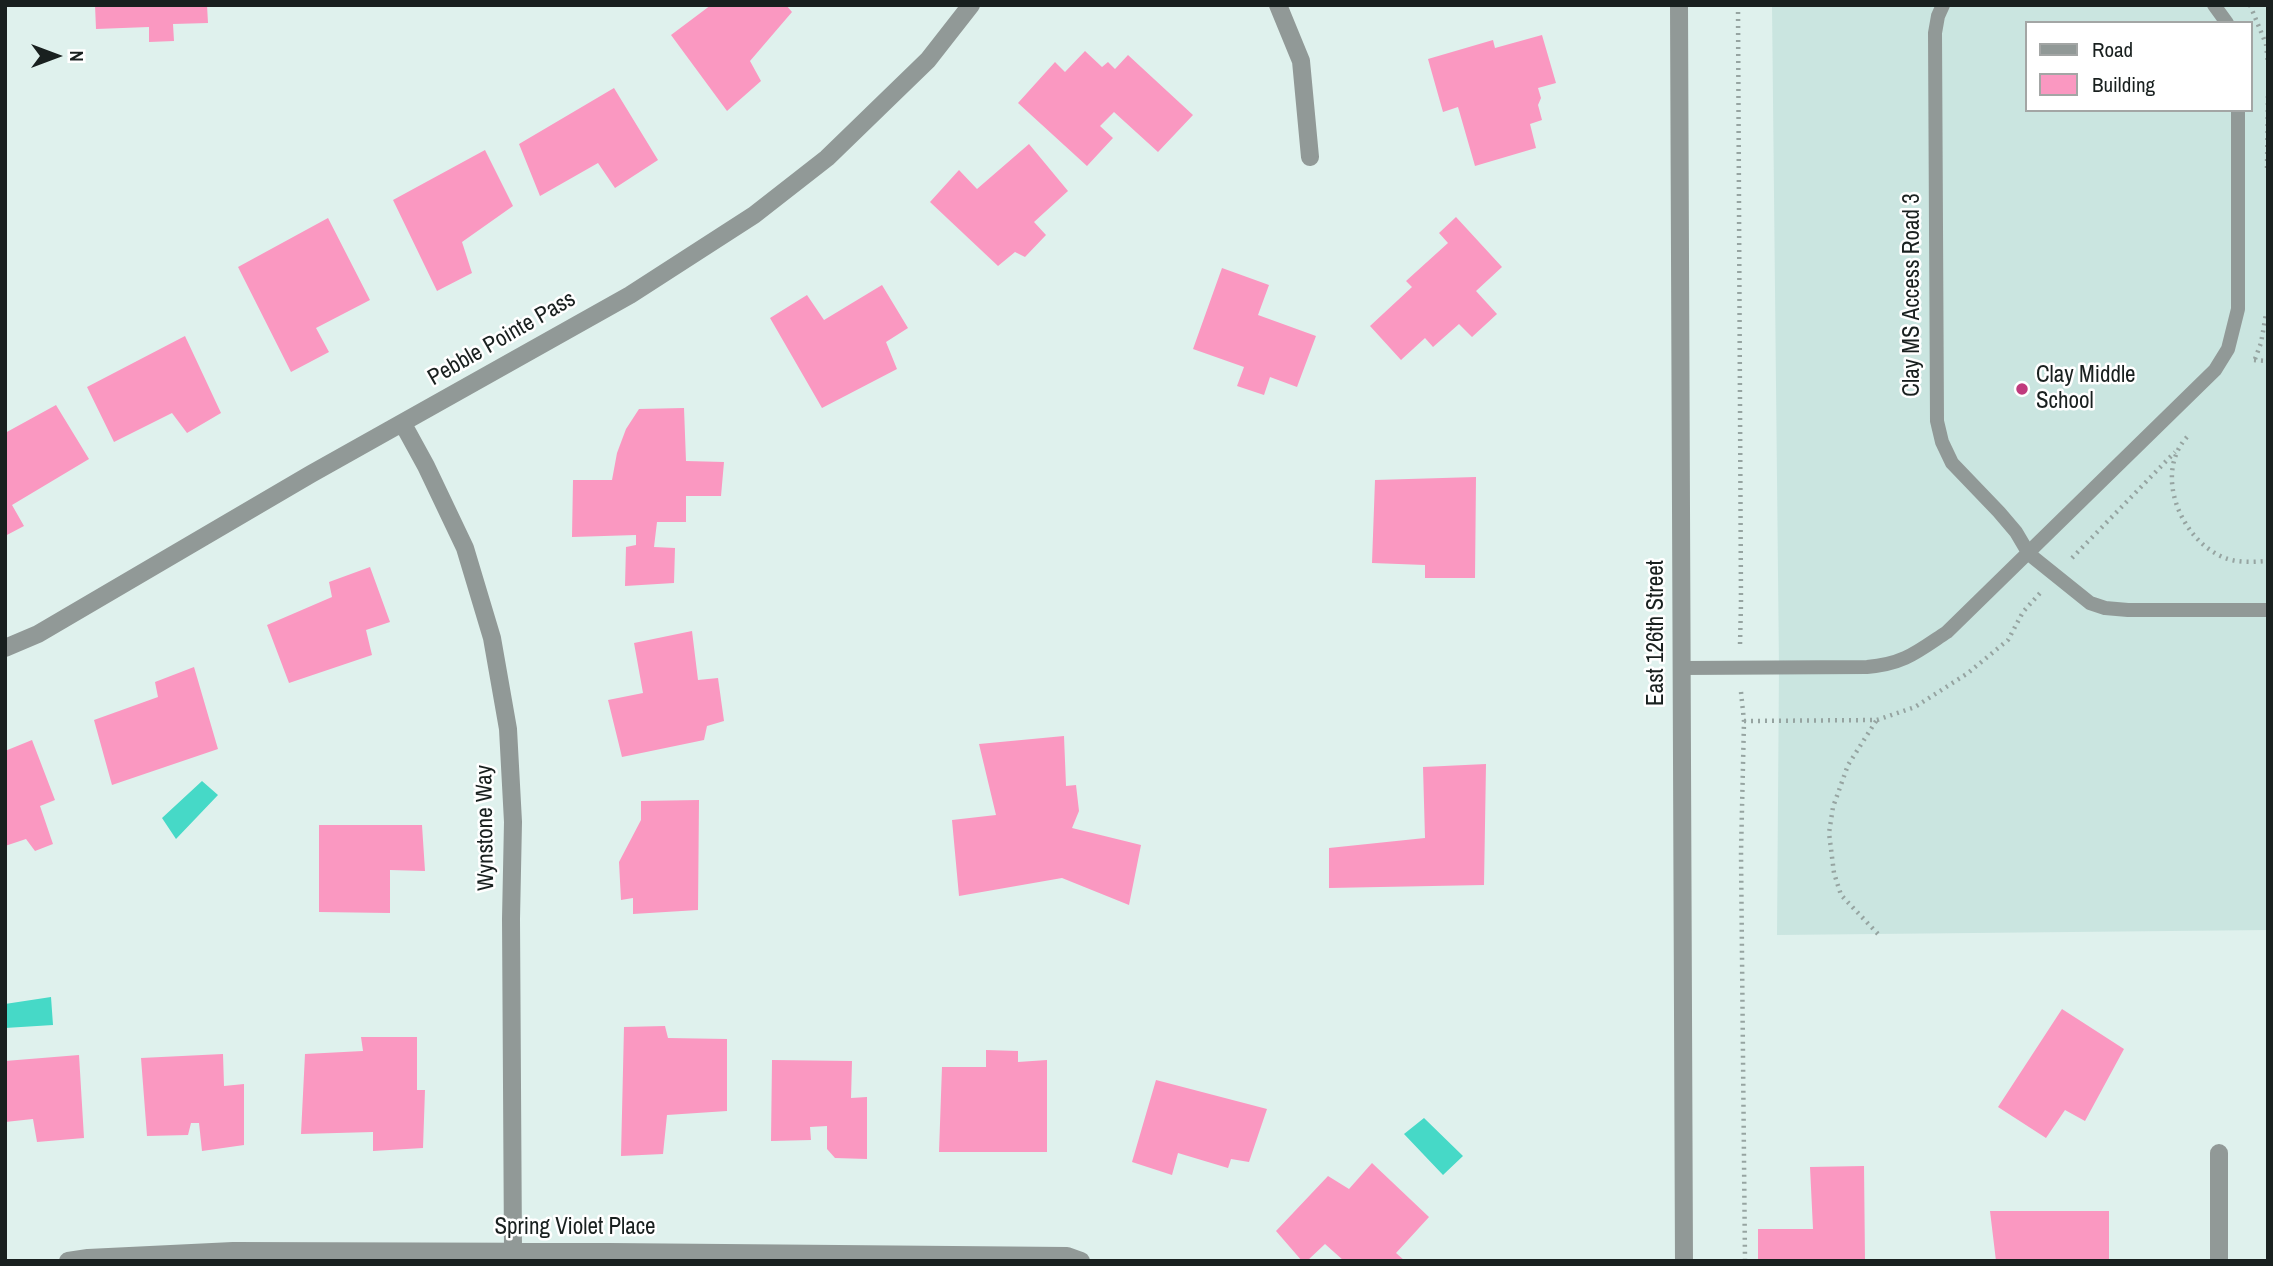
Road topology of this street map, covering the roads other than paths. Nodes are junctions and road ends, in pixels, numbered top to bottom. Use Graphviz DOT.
graph roads {
  1 [pos="971,5"];
  2 [pos="1278,5"];
  3 [pos="1678,5"];
  4 [pos="1943,5"];
  5 [pos="2214,5"];
  6 [pos="2226,21"];
  7 [pos="2238,112"];
  8 [pos="1310,158"];
  9 [pos="403,424"];
  10 [pos="2029,554"];
  11 [pos="2268,610"];
  12 [pos="5,648"];
  13 [pos="1681,668"];
  14 [pos="2219,1153"];
  15 [pos="513,1252"];
  16 [pos="68,1261"];
  17 [pos="1081,1261"];
  18 [pos="1684,1261"];
  19 [pos="2219,1261"];
  1 -- 9 [label="street, Pebble Pointe Pass"];
  2 -- 8 [label="street"];
  3 -- 13 [label="street, East 126th Street"];
  4 -- 10 [label="lane, Clay MS Access Road 3"];
  5 -- 6 [label="lane"];
  7 -- 10 [label="lane"];
  9 -- 12 [label="street, Pebble Pointe Pass"];
  9 -- 15 [label="street, Wynstone Way"];
  10 -- 11 [label="lane, Clay MS Access Road 3"];
  10 -- 13 [label="lane"];
  13 -- 18 [label="street, East 126th Street"];
  14 -- 19 [label="street"];
  15 -- 16 [label="street, Spring Violet Place"];
  15 -- 17 [label="street, Spring Violet Place"];
}
